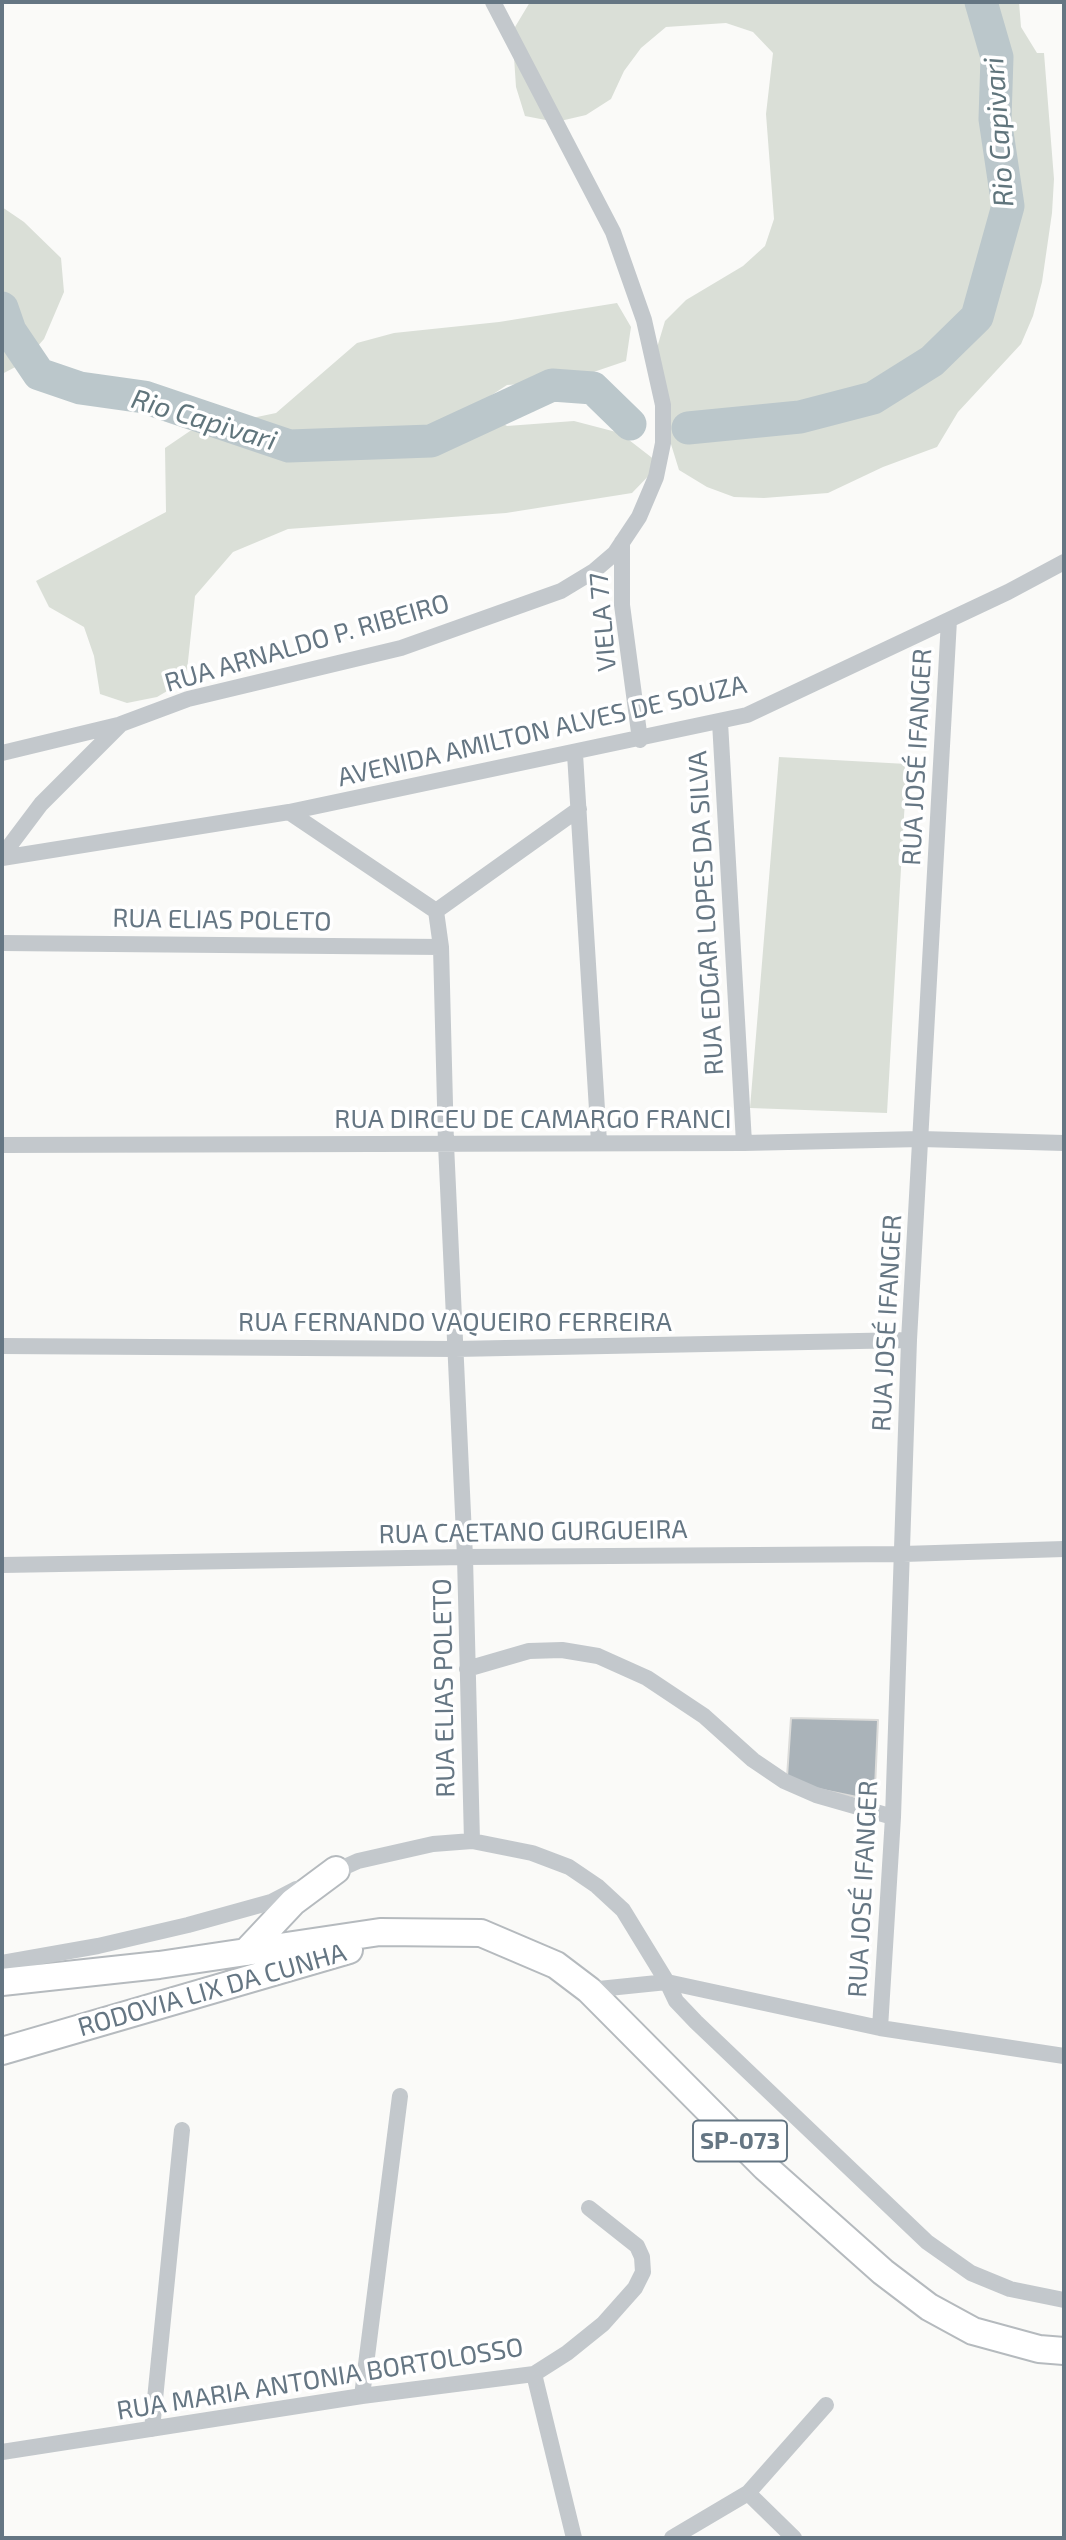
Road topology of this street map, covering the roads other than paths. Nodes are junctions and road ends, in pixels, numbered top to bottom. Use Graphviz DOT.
graph roads {
  1 [pos="493,2"];
  2 [pos="622,542"];
  3 [pos="1064,562"];
  4 [pos="948,620"];
  5 [pos="720,722"];
  6 [pos="121,724"];
  7 [pos="640,740"];
  8 [pos="2,753"];
  9 [pos="575,754"];
  10 [pos="579,809"];
  11 [pos="289,812"];
  12 [pos="2,857"];
  13 [pos="436,911"];
  14 [pos="2,943"];
  15 [pos="441,947"];
  16 [pos="921,1139"];
  17 [pos="599,1142"];
  18 [pos="744,1143"];
  19 [pos="1064,1143"];
  20 [pos="446,1144"];
  21 [pos="2,1145"];
  22 [pos="909,1340"];
  23 [pos="2,1346"];
  24 [pos="455,1349"];
  25 [pos="1064,1549"];
  26 [pos="903,1554"];
  27 [pos="465,1556"];
  28 [pos="2,1564"];
  29 [pos="467,1669"];
  30 [pos="893,1817"];
  31 [pos="472,1841"];
  32 [pos="336,1870"];
  33 [pos="422,1931"];
  34 [pos="246,1952"];
  35 [pos="2,1962"];
  36 [pos="2,1982"];
  37 [pos="667,1982"];
  38 [pos="589,1990"];
  39 [pos="880,2028"];
  40 [pos="2,2051"];
  41 [pos="1064,2056"];
  42 [pos="400,2096"];
  43 [pos="182,2130"];
  44 [pos="589,2208"];
  45 [pos="1064,2300"];
  46 [pos="1064,2351"];
  47 [pos="534,2374"];
  48 [pos="362,2396"];
  49 [pos="826,2405"];
  50 [pos="152,2429"];
  51 [pos="2,2452"];
  52 [pos="748,2493"];
  53 [pos="573,2538"];
  54 [pos="673,2538"];
  55 [pos="794,2538"];
  1 -- 2 [label="street, RUA ARNALDO P. RIBEIRO"];
  2 -- 6 [label="street, RUA ARNALDO P. RIBEIRO"];
  2 -- 7 [label="street, VIELA 77"];
  3 -- 4 [label="street, AVENIDA AMILTON ALVES DE SOUZA"];
  4 -- 5 [label="street, AVENIDA AMILTON ALVES DE SOUZA"];
  4 -- 16 [label="street, RUA JOSÉ IFANGER"];
  5 -- 7 [label="street, AVENIDA AMILTON ALVES DE SOUZA"];
  5 -- 18 [label="street, RUA EDGAR LOPES DA SILVA"];
  6 -- 8 [label="street"];
  6 -- 12 [label="street, RUA ARNALDO P. RIBEIRO"];
  7 -- 9 [label="street, AVENIDA AMILTON ALVES DE SOUZA"];
  9 -- 10 [label="street"];
  9 -- 11 [label="street, AVENIDA AMILTON ALVES DE SOUZA"];
  10 -- 13 [label="street"];
  10 -- 17 [label="street"];
  11 -- 12 [label="street, AVENIDA AMILTON ALVES DE SOUZA"];
  11 -- 13 [label="street"];
  13 -- 15 [label="street, RUA ELIAS POLETO"];
  14 -- 15 [label="street, RUA ELIAS POLETO"];
  15 -- 20 [label="street, RUA ELIAS POLETO"];
  16 -- 18 [label="street, RUA DIRCEU DE CAMARGO FRANCI"];
  16 -- 19 [label="street, RUA DIRCEU DE CAMARGO FRANCI"];
  16 -- 22 [label="street, RUA JOSÉ IFANGER"];
  17 -- 18 [label="street, RUA DIRCEU DE CAMARGO FRANCI"];
  17 -- 20 [label="street, RUA DIRCEU DE CAMARGO FRANCI"];
  20 -- 21 [label="street, RUA DIRCEU DE CAMARGO FRANCI"];
  20 -- 24 [label="street, RUA ELIAS POLETO"];
  22 -- 24 [label="street, RUA FERNANDO VAQUEIRO FERREIRA"];
  22 -- 26 [label="street, RUA JOSÉ IFANGER"];
  23 -- 24 [label="street, RUA FERNANDO VAQUEIRO FERREIRA"];
  24 -- 27 [label="street, RUA ELIAS POLETO"];
  25 -- 26 [label="street, RUA CAETANO GURGUEIRA"];
  26 -- 27 [label="street, RUA CAETANO GURGUEIRA"];
  26 -- 30 [label="street, RUA JOSÉ IFANGER"];
  27 -- 28 [label="street, RUA CAETANO GURGUEIRA"];
  27 -- 29 [label="street, RUA ELIAS POLETO"];
  29 -- 30 [label="street"];
  29 -- 31 [label="street, RUA ELIAS POLETO"];
  30 -- 39 [label="street, RUA JOSÉ IFANGER"];
  31 -- 32 [label="street"];
  31 -- 37 [label="street"];
  32 -- 34 [label="main road"];
  32 -- 35 [label="street"];
  33 -- 34 [label="main road, RODOVIA LIX DA CUNHA / SP-073"];
  33 -- 38 [label="main road, RODOVIA LIX DA CUNHA / SP-073"];
  33 -- 40 [label="main road, RODOVIA LIX DA CUNHA / SP-073"];
  34 -- 36 [label="main road, RODOVIA LIX DA CUNHA / SP-073"];
  37 -- 38 [label="street"];
  37 -- 39 [label="street"];
  37 -- 45 [label="street"];
  38 -- 46 [label="main road, RODOVIA LIX DA CUNHA / SP-073"];
  39 -- 41 [label="street"];
  42 -- 48 [label="street"];
  43 -- 50 [label="street"];
  44 -- 47 [label="street, RUA MARIA ANTONIA BORTOLOSSO"];
  47 -- 48 [label="street, RUA MARIA ANTONIA BORTOLOSSO"];
  47 -- 53 [label="street"];
  48 -- 50 [label="street, RUA MARIA ANTONIA BORTOLOSSO"];
  49 -- 52 [label="street"];
  50 -- 51 [label="street, RUA MARIA ANTONIA BORTOLOSSO"];
  52 -- 54 [label="street"];
  52 -- 55 [label="street"];
}
